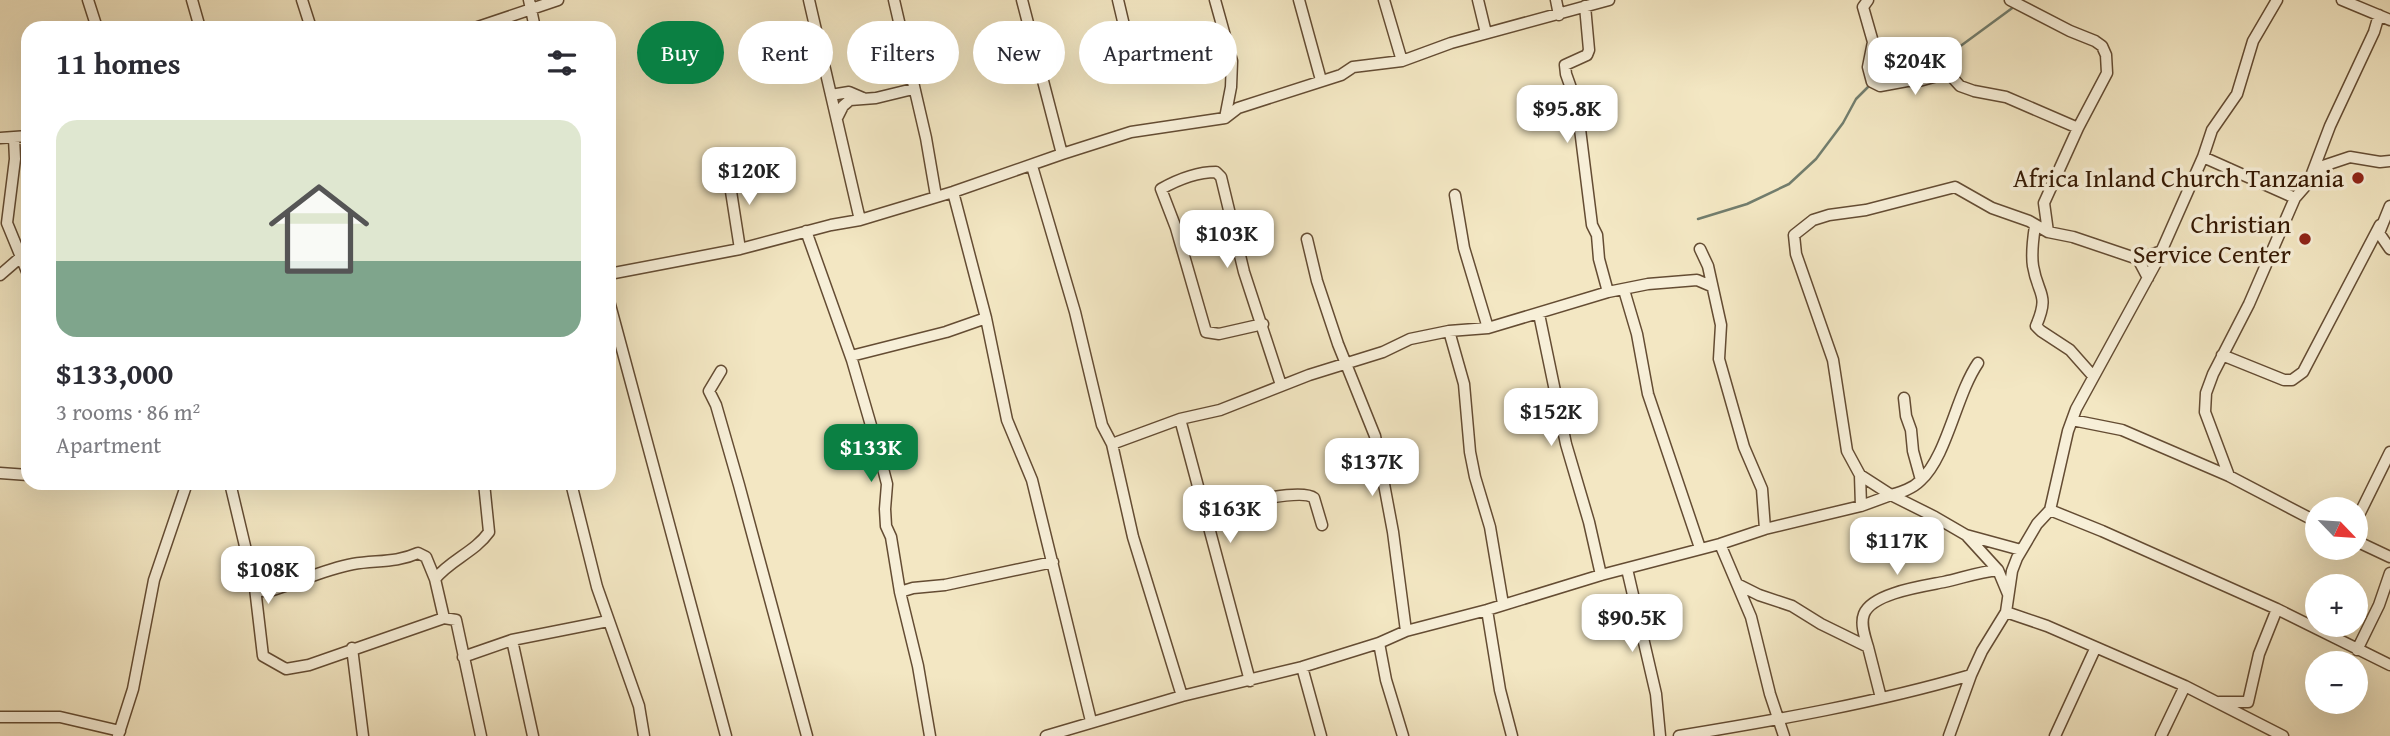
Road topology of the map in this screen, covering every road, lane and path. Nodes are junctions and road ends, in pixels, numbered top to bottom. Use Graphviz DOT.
graph roads {
  1 [pos="88,0"];
  2 [pos="192,0"];
  3 [pos="302,0"];
  4 [pos="558,0"];
  5 [pos="809,0"];
  6 [pos="894,0"];
  7 [pos="1023,0"];
  8 [pos="1118,0"];
  9 [pos="1215,0"];
  10 [pos="1299,0"];
  11 [pos="1384,0"];
  12 [pos="1478,0"];
  13 [pos="1556,0"];
  14 [pos="1609,0"];
  15 [pos="1868,0"];
  16 [pos="2010,0"];
  17 [pos="2277,0"];
  18 [pos="2342,0"];
  19 [pos="530,5"];
  20 [pos="1586,6"];
  21 [pos="1559,15"];
  22 [pos="2379,15"];
  23 [pos="2390,20"];
  24 [pos="95,21"];
  25 [pos="198,21"];
  26 [pos="310,21"];
  27 [pos="492,21"];
  28 [pos="1123,21"];
  29 [pos="1486,33"];
  30 [pos="1402,61"];
  31 [pos="1321,80"];
  32 [pos="913,89"];
  33 [pos="831,95"];
  34 [pos="864,98"];
  35 [pos="1226,118"];
  36 [pos="837,121"];
  37 [pos="2078,128"];
  38 [pos="21,137"];
  39 [pos="0,138"];
  40 [pos="14,138"];
  41 [pos="1062,154"];
  42 [pos="2203,157"];
  43 [pos="748,159"];
  44 [pos="2390,161"];
  45 [pos="1032,166"];
  46 [pos="2309,182"];
  47 [pos="953,192"];
  48 [pos="1455,195"];
  49 [pos="936,196"];
  50 [pos="2295,198"];
  51 [pos="2390,206"];
  52 [pos="860,220"];
  53 [pos="2380,225"];
  54 [pos="2035,226"];
  55 [pos="806,231"];
  56 [pos="2048,232"];
  57 [pos="1307,239"];
  58 [pos="21,249"];
  59 [pos="740,249"];
  60 [pos="1700,249"];
  61 [pos="2390,249"];
  62 [pos="2162,251"];
  63 [pos="21,259"];
  64 [pos="2138,259"];
  65 [pos="616,273"];
  66 [pos="0,275"];
  67 [pos="2148,278"];
  68 [pos="1711,286"];
  69 [pos="1624,290"];
  70 [pos="1608,292"];
  71 [pos="1539,314"];
  72 [pos="986,318"];
  73 [pos="1263,324"];
  74 [pos="616,327"];
  75 [pos="1488,328"];
  76 [pos="1449,331"];
  77 [pos="2222,355"];
  78 [pos="851,356"];
  79 [pos="1345,363"];
  80 [pos="1978,363"];
  81 [pos="721,371"];
  82 [pos="2093,376"];
  83 [pos="1281,385"];
  84 [pos="1904,398"];
  85 [pos="1180,419"];
  86 [pos="2072,420"];
  87 [pos="1112,444"];
  88 [pos="2390,455"];
  89 [pos="0,473"];
  90 [pos="21,474"];
  91 [pos="1860,475"];
  92 [pos="2229,476"];
  93 [pos="1921,480"];
  94 [pos="185,490"];
  95 [pos="232,490"];
  96 [pos="485,490"];
  97 [pos="573,490"];
  98 [pos="1891,495"];
  99 [pos="2368,497"];
  100 [pos="1861,506"];
  101 [pos="2050,510"];
  102 [pos="1206,511"];
  103 [pos="2305,516"];
  104 [pos="1322,525"];
  105 [pos="1765,529"];
  106 [pos="1966,535"];
  107 [pos="1720,544"];
  108 [pos="2368,547"];
  109 [pos="1700,548"];
  110 [pos="2021,550"];
  111 [pos="2390,557"];
  112 [pos="1053,562"];
  113 [pos="1627,569"];
  114 [pos="1998,570"];
  115 [pos="2390,573"];
  116 [pos="1601,575"];
  117 [pos="435,579"];
  118 [pos="1737,584"];
  119 [pos="255,588"];
  120 [pos="900,592"];
  121 [pos="2008,595"];
  122 [pos="1503,604"];
  123 [pos="2277,609"];
  124 [pos="1487,610"];
  125 [pos="2006,612"];
  126 [pos="444,618"];
  127 [pos="608,621"];
  128 [pos="1406,631"];
  129 [pos="512,640"];
  130 [pos="1379,643"];
  131 [pos="1868,647"];
  132 [pos="352,648"];
  133 [pos="2095,649"];
  134 [pos="2357,650"];
  135 [pos="463,657"];
  136 [pos="2390,665"];
  137 [pos="1302,667"];
  138 [pos="1971,675"];
  139 [pos="1250,681"];
  140 [pos="2185,686"];
  141 [pos="1182,696"];
  142 [pos="1881,698"];
  143 [pos="2219,702"];
  144 [pos="2248,702"];
  145 [pos="0,717"];
  146 [pos="1780,720"];
  147 [pos="1091,721"];
  148 [pos="2258,723"];
  149 [pos="119,733"];
  150 [pos="363,736"];
  151 [pos="481,736"];
  152 [pos="533,736"];
  153 [pos="645,736"];
  154 [pos="726,736"];
  155 [pos="807,736"];
  156 [pos="930,736"];
  157 [pos="1046,736"];
  158 [pos="1321,736"];
  159 [pos="1402,736"];
  160 [pos="1512,736"];
  161 [pos="1660,736"];
  162 [pos="1679,736"];
  163 [pos="1784,736"];
  164 [pos="1949,736"];
  165 [pos="2055,736"];
  166 [pos="2161,736"];
  167 [pos="2284,736"];
  1 -- 24 [label="street"];
  2 -- 25 [label="street"];
  3 -- 26 [label="street"];
  4 -- 19 [label="street"];
  5 -- 33 [label="street"];
  6 -- 32 [label="street"];
  7 -- 41 [label="street"];
  8 -- 28 [label="street"];
  9 -- 35 [label="street"];
  10 -- 31 [label="street"];
  11 -- 30 [label="street"];
  12 -- 29 [label="street"];
  13 -- 21 [label="street"];
  14 -- 20 [label="street"];
  15 -- 37 [label="street"];
  16 -- 37 [label="street"];
  17 -- 42 [label="street"];
  18 -- 22 [label="street"];
  19 -- 27 [label="street"];
  20 -- 21 [label="street"];
  20 -- 70 [label="street"];
  21 -- 29 [label="street"];
  22 -- 23 [label="street"];
  22 -- 46 [label="street"];
  29 -- 30 [label="street"];
  30 -- 31 [label="street"];
  31 -- 35 [label="street"];
  32 -- 34 [label="street"];
  32 -- 49 [label="street"];
  33 -- 34 [label="street"];
  33 -- 36 [label="street"];
  34 -- 36 [label="street"];
  35 -- 41 [label="street"];
  36 -- 52 [label="street"];
  37 -- 56 [label="street"];
  38 -- 40 [label="street"];
  39 -- 40 [label="street"];
  40 -- 58 [label="street"];
  41 -- 45 [label="street"];
  42 -- 50 [label="street"];
  42 -- 62 [label="street"];
  43 -- 59 [label="street"];
  44 -- 46 [label="street"];
  45 -- 47 [label="street"];
  45 -- 87 [label="street"];
  46 -- 50 [label="street"];
  47 -- 49 [label="street"];
  47 -- 72 [label="street"];
  48 -- 75 [label="street"];
  49 -- 52 [label="street"];
  50 -- 77 [label="street"];
  51 -- 53 [label="street"];
  52 -- 55 [label="street"];
  53 -- 61 [label="street"];
  53 -- 77 [label="street"];
  54 -- 56 [label="street"];
  54 -- 82 [label="street"];
  54 -- 91 [label="street"];
  55 -- 59 [label="street"];
  55 -- 78 [label="street"];
  56 -- 64 [label="street"];
  57 -- 79 [label="street"];
  59 -- 65 [label="street"];
  60 -- 68 [label="street"];
  62 -- 64 [label="street"];
  62 -- 67 [label="street"];
  63 -- 66 [label="street"];
  64 -- 67 [label="street"];
  67 -- 82 [label="street"];
  68 -- 69 [label="street"];
  68 -- 105 [label="street"];
  69 -- 70 [label="street"];
  69 -- 109 [label="street"];
  70 -- 71 [label="street"];
  71 -- 75 [label="street"];
  71 -- 116 [label="street"];
  72 -- 78 [label="street"];
  72 -- 112 [label="street"];
  73 -- 73 [label="street"];
  73 -- 83 [label="street"];
  74 -- 154 [label="street"];
  75 -- 76 [label="street"];
  76 -- 79 [label="street"];
  76 -- 122 [label="street"];
  77 -- 92 [label="street"];
  78 -- 120 [label="street"];
  79 -- 83 [label="street"];
  79 -- 128 [label="street"];
  80 -- 93 [label="street"];
  81 -- 155 [label="street"];
  82 -- 86 [label="street"];
  83 -- 85 [label="street"];
  84 -- 93 [label="street"];
  85 -- 87 [label="street"];
  85 -- 102 [label="street"];
  86 -- 92 [label="street"];
  86 -- 101 [label="street"];
  87 -- 141 [label="street"];
  88 -- 99 [label="street"];
  89 -- 90 [label="street"];
  91 -- 98 [label="street"];
  91 -- 100 [label="street"];
  92 -- 103 [label="street"];
  93 -- 98 [label="street"];
  94 -- 149 [label="street"];
  95 -- 119 [label="street"];
  96 -- 117 [label="street"];
  97 -- 127 [label="street"];
  98 -- 100 [label="street"];
  98 -- 106 [label="street"];
  100 -- 105 [label="street"];
  101 -- 110 [label="street"];
  101 -- 123 [label="street"];
  102 -- 104 [label="street"];
  102 -- 139 [label="street"];
  105 -- 107 [label="street"];
  106 -- 110 [label="street"];
  106 -- 114 [label="street"];
  107 -- 109 [label="street"];
  107 -- 118 [label="street"];
  108 -- 111 [label="street"];
  109 -- 113 [label="street"];
  110 -- 121 [label="street"];
  112 -- 120 [label="street"];
  112 -- 147 [label="street"];
  113 -- 116 [label="street"];
  113 -- 161 [label="street"];
  114 -- 121 [label="street"];
  114 -- 131 [label="street"];
  115 -- 134 [label="street"];
  116 -- 122 [label="street"];
  117 -- 119 [label="street"];
  117 -- 126 [label="street"];
  118 -- 131 [label="street"];
  118 -- 146 [label="street"];
  119 -- 132 [label="street"];
  120 -- 156 [label="street"];
  121 -- 125 [label="street"];
  122 -- 124 [label="street"];
  123 -- 134 [label="street"];
  123 -- 144 [label="street"];
  124 -- 128 [label="street"];
  124 -- 160 [label="street"];
  125 -- 133 [label="street"];
  125 -- 138 [label="street"];
  126 -- 132 [label="street"];
  126 -- 135 [label="street"];
  127 -- 129 [label="street"];
  127 -- 153 [label="street"];
  128 -- 130 [label="street"];
  129 -- 135 [label="street"];
  129 -- 152 [label="street"];
  130 -- 137 [label="street"];
  130 -- 159 [label="street"];
  131 -- 142 [label="street"];
  132 -- 150 [label="street"];
  133 -- 140 [label="street"];
  133 -- 165 [label="street"];
  134 -- 136 [label="street"];
  135 -- 151 [label="street"];
  137 -- 139 [label="street"];
  137 -- 158 [label="street"];
  138 -- 142 [label="street"];
  138 -- 164 [label="street"];
  139 -- 141 [label="street"];
  140 -- 143 [label="street"];
  140 -- 166 [label="street"];
  141 -- 147 [label="street"];
  142 -- 146 [label="street"];
  143 -- 144 [label="street"];
  143 -- 148 [label="street"];
  144 -- 148 [label="street"];
  145 -- 149 [label="street"];
  146 -- 162 [label="street"];
  146 -- 163 [label="street"];
  147 -- 157 [label="street"];
  148 -- 167 [label="street"];
}
